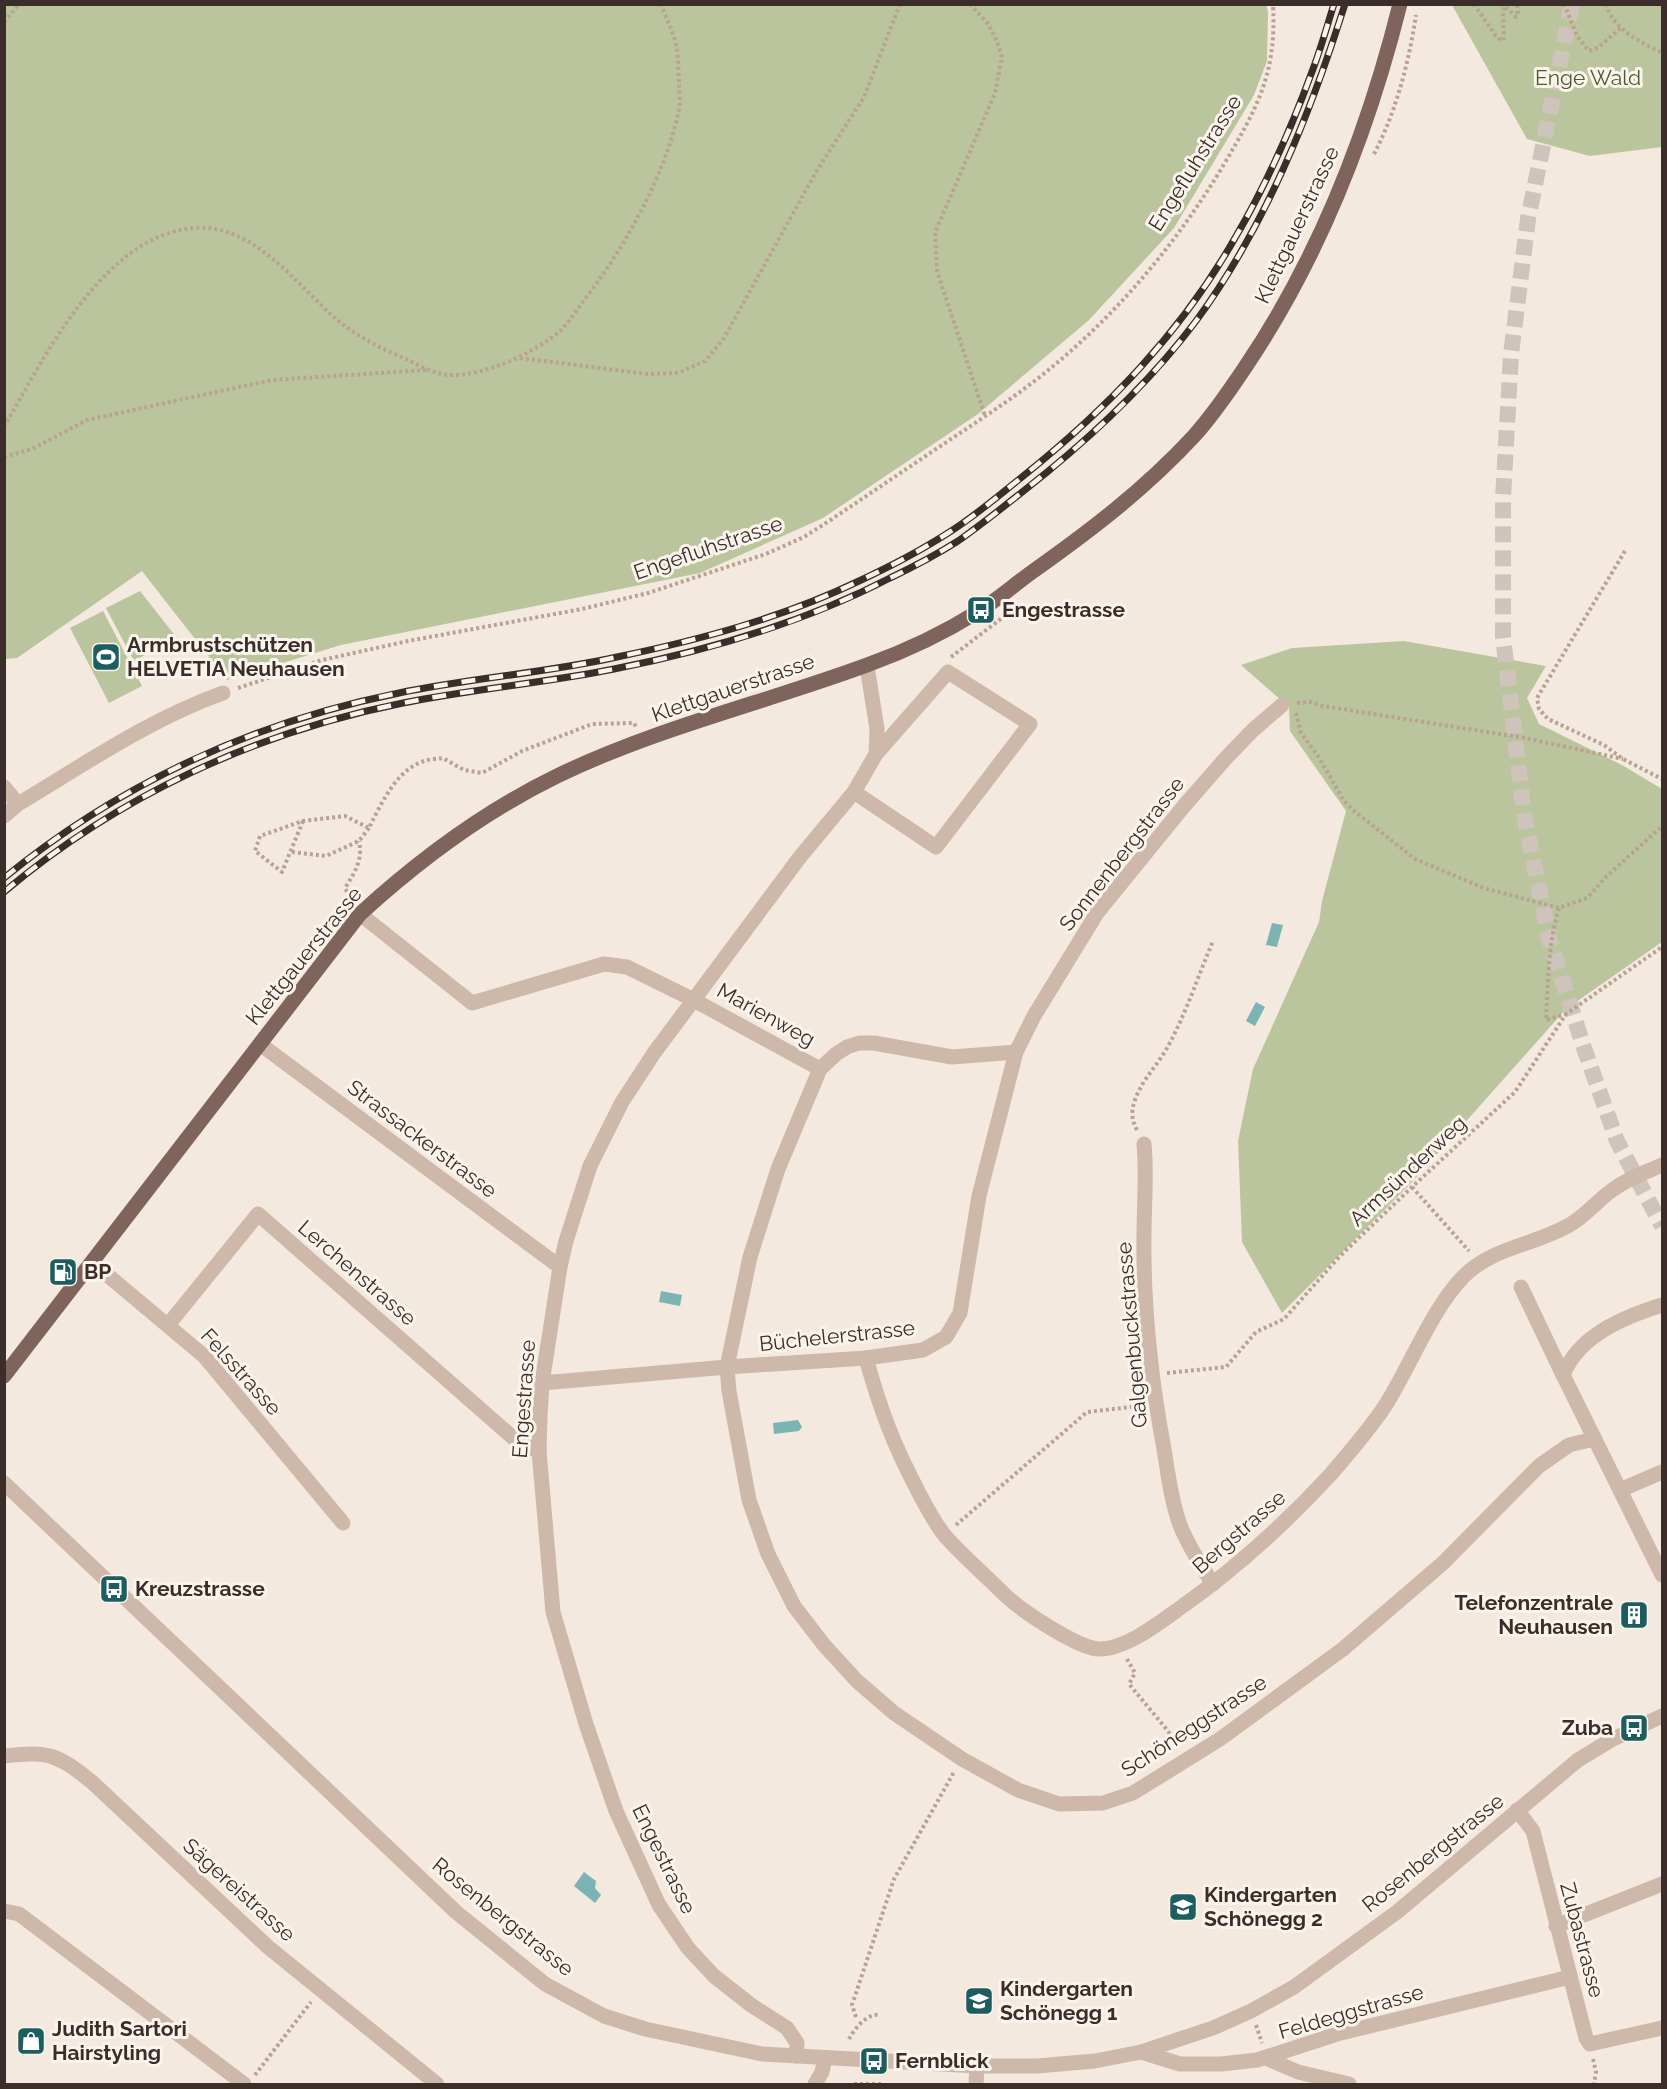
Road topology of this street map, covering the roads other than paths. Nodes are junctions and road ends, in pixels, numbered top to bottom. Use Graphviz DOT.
graph roads {
  1 [pos="1400,4"];
  2 [pos="867,666"];
  3 [pos="223,693"];
  4 [pos="1288,704"];
  5 [pos="876,754"];
  6 [pos="4,787"];
  7 [pos="855,792"];
  8 [pos="18,804"];
  9 [pos="4,816"];
  10 [pos="360,914"];
  11 [pos="692,999"];
  12 [pos="260,1044"];
  13 [pos="1016,1052"];
  14 [pos="820,1069"];
  15 [pos="1144,1144"];
  16 [pos="1662,1165"];
  17 [pos="93,1263"];
  18 [pos="560,1267"];
  19 [pos="1521,1287"];
  20 [pos="1662,1305"];
  21 [pos="168,1325"];
  22 [pos="866,1358"];
  23 [pos="727,1367"];
  24 [pos="1563,1375"];
  25 [pos="4,1376"];
  26 [pos="542,1383"];
  27 [pos="1594,1440"];
  28 [pos="539,1450"];
  29 [pos="1662,1472"];
  30 [pos="4,1483"];
  31 [pos="1620,1490"];
  32 [pos="343,1523"];
  33 [pos="1662,1575"];
  34 [pos="1213,1584"];
  35 [pos="1662,1716"];
  36 [pos="4,1756"];
  37 [pos="1517,1810"];
  38 [pos="1662,1884"];
  39 [pos="4,1911"];
  40 [pos="1556,1926"];
  41 [pos="1570,1977"];
  42 [pos="1662,2028"];
  43 [pos="1141,2052"];
  44 [pos="796,2056"];
  45 [pos="825,2058"];
  46 [pos="1266,2058"];
  47 [pos="977,2067"];
  48 [pos="246,2085"];
  49 [pos="437,2085"];
  50 [pos="815,2085"];
  51 [pos="976,2085"];
  52 [pos="1348,2085"];
  1 -- 2 [label="main road, Klettgauerstrasse"];
  2 -- 5 [label="street, Engestrasse"];
  2 -- 10 [label="main road, Klettgauerstrasse"];
  3 -- 8 [label="street"];
  4 -- 13 [label="street, Sonnenbergstrasse"];
  5 -- 7 [label="street, Engestrasse"];
  5 -- 7 [label="street, Engestrasse"];
  6 -- 8 [label="street"];
  7 -- 11 [label="street, Engestrasse"];
  8 -- 9 [label="street"];
  10 -- 11 [label="street, Marienweg"];
  10 -- 12 [label="main road, Klettgauerstrasse"];
  11 -- 14 [label="street, Marienweg"];
  11 -- 18 [label="street, Engestrasse"];
  12 -- 17 [label="main road, Klettgauerstrasse"];
  12 -- 18 [label="street, Strassackerstrasse"];
  13 -- 14 [label="street"];
  13 -- 22 [label="street, Büchelerstrasse"];
  14 -- 23 [label="street"];
  15 -- 34 [label="street, Galgenbuckstrasse"];
  16 -- 34 [label="street, Bergstrasse"];
  17 -- 21 [label="street, Felsstrasse"];
  17 -- 25 [label="main road, Klettgauerstrasse"];
  18 -- 26 [label="street, Engestrasse"];
  19 -- 24 [label="street"];
  20 -- 24 [label="street"];
  21 -- 28 [label="street, Lerchenstrasse"];
  21 -- 32 [label="street, Felsstrasse"];
  22 -- 23 [label="street, Büchelerstrasse"];
  22 -- 34 [label="street, Bergstrasse"];
  23 -- 26 [label="street, Büchelerstrasse"];
  23 -- 27 [label="street, Schöneggstrasse"];
  24 -- 27 [label="street"];
  26 -- 28 [label="street, Engestrasse"];
  27 -- 31 [label="street"];
  28 -- 44 [label="street, Engestrasse"];
  29 -- 31 [label="street"];
  30 -- 44 [label="street, Rosenbergstrasse"];
  31 -- 33 [label="street"];
  35 -- 37 [label="street, Rosenbergstrasse"];
  36 -- 49 [label="street, Sägereistrasse"];
  37 -- 40 [label="street, Zubastrasse"];
  37 -- 43 [label="street, Rosenbergstrasse"];
  38 -- 40 [label="street"];
  39 -- 48 [label="street"];
  40 -- 41 [label="street, Zubastrasse"];
  41 -- 42 [label="street, Zubastrasse"];
  41 -- 46 [label="street, Feldeggstrasse"];
  43 -- 46 [label="street, Feldeggstrasse"];
  43 -- 47 [label="street, Rosenbergstrasse"];
  44 -- 45 [label="street, Rosenbergstrasse"];
  45 -- 47 [label="street, Rosenbergstrasse"];
  45 -- 50 [label="street"];
  46 -- 52 [label="street"];
  47 -- 51 [label="street"];
}
